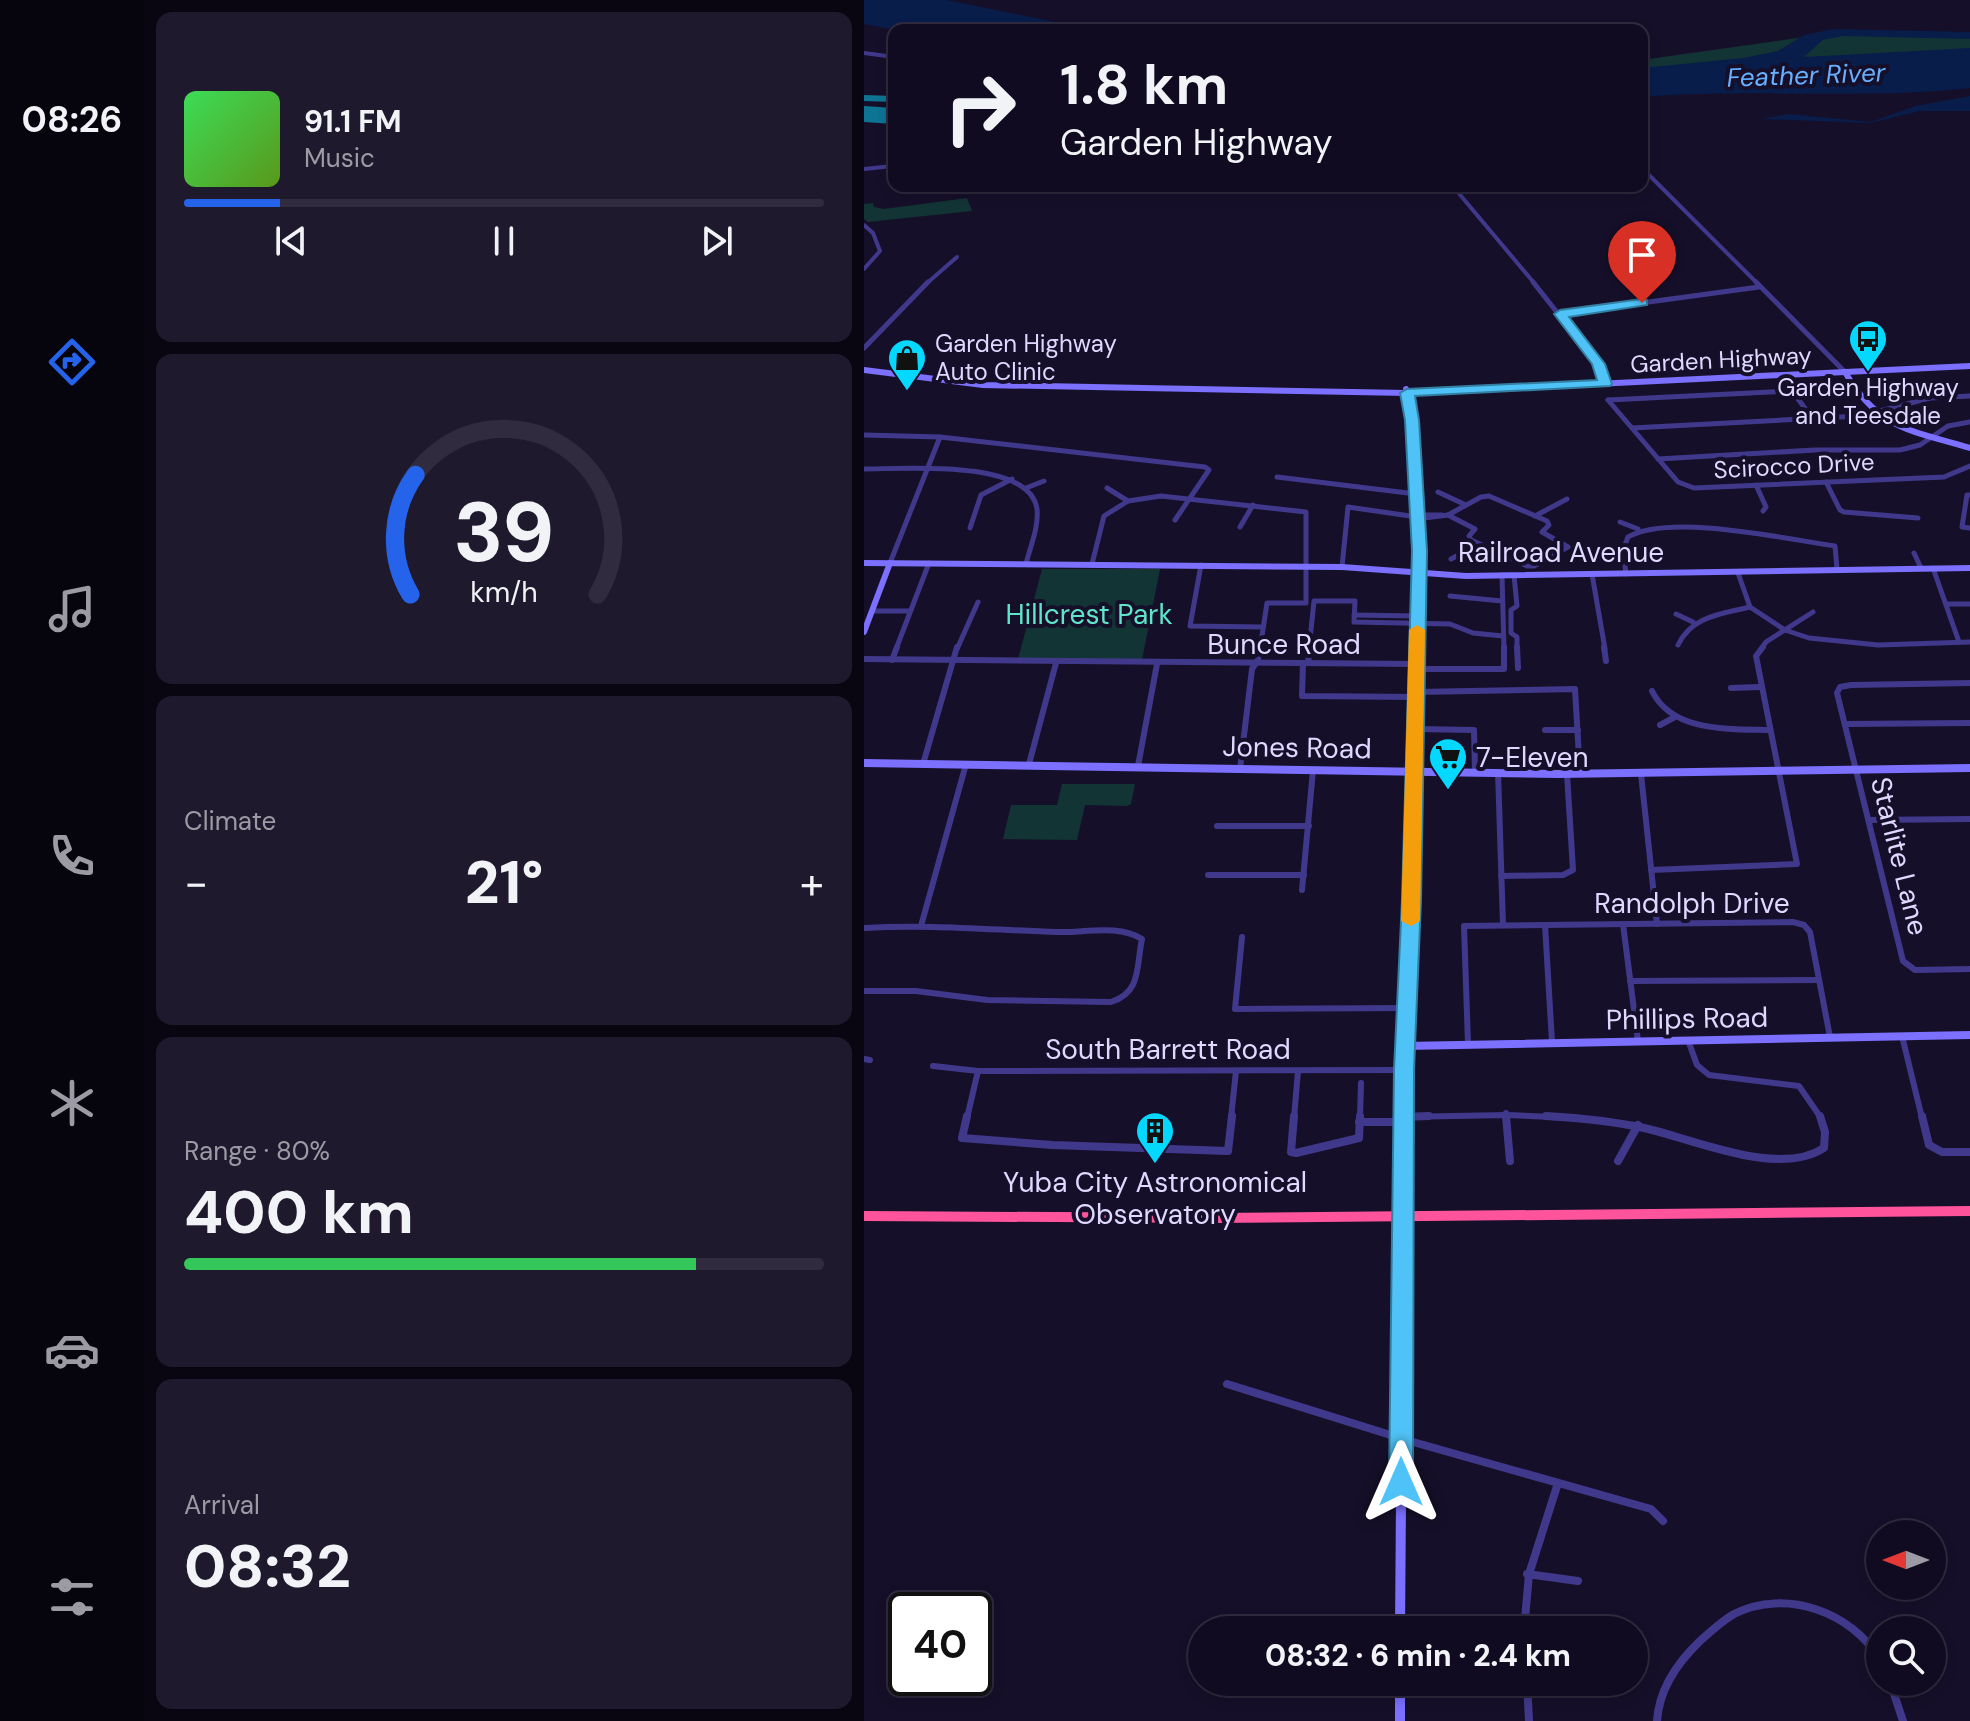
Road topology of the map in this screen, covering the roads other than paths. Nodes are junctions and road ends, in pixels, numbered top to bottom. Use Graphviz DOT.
graph roads {
  1 [pos="864,53"];
  2 [pos="888,56"];
  3 [pos="888,167"];
  4 [pos="864,169"];
  5 [pos="1648,174"];
  6 [pos="1458,192"];
  7 [pos="864,225"];
  8 [pos="957,257"];
  9 [pos="864,269"];
  10 [pos="1759,287"];
  11 [pos="1560,314"];
  12 [pos="864,348"];
  13 [pos="1970,364"];
  14 [pos="864,370"];
  15 [pos="1844,370"];
  16 [pos="1604,382"];
  17 [pos="1407,391"];
  18 [pos="1970,396"];
  19 [pos="1877,413"];
  20 [pos="1813,419"];
  21 [pos="1970,422"];
  22 [pos="1632,428"];
  23 [pos="864,435"];
  24 [pos="940,437"];
  25 [pos="1935,437"];
  26 [pos="1970,448"];
  27 [pos="1658,459"];
  28 [pos="1970,466"];
  29 [pos="864,469"];
  30 [pos="926,470"];
  31 [pos="1277,477"];
  32 [pos="1012,479"];
  33 [pos="1044,481"];
  34 [pos="1826,482"];
  35 [pos="1756,485"];
  36 [pos="1026,488"];
  37 [pos="1107,488"];
  38 [pos="1438,492"];
  39 [pos="1416,494"];
  40 [pos="1970,495"];
  41 [pos="1191,498"];
  42 [pos="1567,499"];
  43 [pos="1128,501"];
  44 [pos="1253,505"];
  45 [pos="1466,505"];
  46 [pos="1763,511"];
  47 [pos="1417,515"];
  48 [pos="1445,515"];
  49 [pos="1535,516"];
  50 [pos="1918,518"];
  51 [pos="1175,520"];
  52 [pos="1620,522"];
  53 [pos="1240,527"];
  54 [pos="970,528"];
  55 [pos="1970,528"];
  56 [pos="1638,529"];
  57 [pos="1479,544"];
  58 [pos="1914,553"];
  59 [pos="1451,559"];
  60 [pos="864,563"];
  61 [pos="890,563"];
  62 [pos="929,563"];
  63 [pos="1026,564"];
  64 [pos="1092,564"];
  65 [pos="1201,565"];
  66 [pos="1306,566"];
  67 [pos="1342,567"];
  68 [pos="1921,568"];
  69 [pos="1933,568"];
  70 [pos="1970,568"];
  71 [pos="1837,569"];
  72 [pos="1531,570"];
  73 [pos="1419,571"];
  74 [pos="1738,573"];
  75 [pos="1592,574"];
  76 [pos="1626,574"];
  77 [pos="1502,575"];
  78 [pos="1514,575"];
  79 [pos="1450,596"];
  80 [pos="1502,601"];
  81 [pos="978,602"];
  82 [pos="1946,604"];
  83 [pos="1970,604"];
  84 [pos="1750,607"];
  85 [pos="872,611"];
  86 [pos="910,611"];
  87 [pos="1813,612"];
  88 [pos="1676,614"];
  89 [pos="1417,619"];
  90 [pos="1693,622"];
  91 [pos="1263,627"];
  92 [pos="1785,630"];
  93 [pos="864,632"];
  94 [pos="1503,636"];
  95 [pos="1959,642"];
  96 [pos="1970,642"];
  97 [pos="1678,645"];
  98 [pos="864,659"];
  99 [pos="892,660"];
  100 [pos="954,661"];
  101 [pos="1606,661"];
  102 [pos="1056,663"];
  103 [pos="1306,663"];
  104 [pos="1157,664"];
  105 [pos="1256,664"];
  106 [pos="1416,667"];
  107 [pos="1518,668"];
  108 [pos="1970,683"];
  109 [pos="1760,687"];
  110 [pos="1731,688"];
  111 [pos="1652,691"];
  112 [pos="1415,694"];
  113 [pos="1675,717"];
  114 [pos="1970,723"];
  115 [pos="1845,724"];
  116 [pos="1660,725"];
  117 [pos="1415,729"];
  118 [pos="1545,730"];
  119 [pos="1578,730"];
  120 [pos="1768,730"];
  121 [pos="864,763"];
  122 [pos="923,764"];
  123 [pos="966,764"];
  124 [pos="1029,764"];
  125 [pos="1138,766"];
  126 [pos="1970,768"];
  127 [pos="1240,769"];
  128 [pos="1313,770"];
  129 [pos="1415,771"];
  130 [pos="1475,771"];
  131 [pos="1778,771"];
  132 [pos="1855,771"];
  133 [pos="1498,772"];
  134 [pos="1567,774"];
  135 [pos="1580,774"];
  136 [pos="1641,774"];
  137 [pos="1970,819"];
  138 [pos="1869,820"];
  139 [pos="1217,826"];
  140 [pos="1309,826"];
  141 [pos="1651,870"];
  142 [pos="1208,875"];
  143 [pos="1304,875"];
  144 [pos="1501,876"];
  145 [pos="1302,890"];
  146 [pos="1623,924"];
  147 [pos="1657,924"];
  148 [pos="1503,925"];
  149 [pos="1545,925"];
  150 [pos="921,926"];
  151 [pos="864,928"];
  152 [pos="1242,937"];
  153 [pos="1970,969"];
  154 [pos="1819,980"];
  155 [pos="1630,981"];
  156 [pos="864,991"];
  157 [pos="1408,1008"];
  158 [pos="1970,1035"];
  159 [pos="1902,1036"];
  160 [pos="1830,1037"];
  161 [pos="1688,1040"];
  162 [pos="1638,1041"];
  163 [pos="1552,1042"];
  164 [pos="1468,1044"];
  165 [pos="1405,1046"];
  166 [pos="933,1066"];
  167 [pos="1404,1070"];
  168 [pos="978,1071"];
  169 [pos="1236,1071"];
  170 [pos="1298,1071"];
  171 [pos="1361,1083"];
  172 [pos="1506,1113"];
  173 [pos="1403,1120"];
  174 [pos="1359,1122"];
  175 [pos="1638,1125"];
  176 [pos="1970,1152"];
  177 [pos="1510,1161"];
  178 [pos="1618,1161"];
  179 [pos="1970,1211"];
  180 [pos="864,1216"];
  181 [pos="1401,1217"];
  182 [pos="1227,1384"];
  183 [pos="1401,1437"];
  184 [pos="1558,1483"];
  185 [pos="1663,1521"];
  186 [pos="1527,1574"];
  187 [pos="1578,1581"];
  188 [pos="1400,1616"];
  189 [pos="1524,1616"];
  190 [pos="1866,1638"];
  191 [pos="1400,1696"];
  192 [pos="1528,1696"];
  193 [pos="1895,1696"];
  194 [pos="1400,1721"];
  195 [pos="1529,1721"];
  196 [pos="1657,1721"];
  197 [pos="1903,1721"];
  1 -- 2 [label="street"];
  3 -- 4 [label="street"];
  5 -- 10 [label="street"];
  6 -- 11 [label="street"];
  7 -- 9 [label="street"];
  8 -- 12 [label="street"];
  10 -- 11 [label="street"];
  10 -- 15 [label="street"];
  11 -- 16 [label="street"];
  13 -- 15 [label="street, Garden Highway"];
  14 -- 17 [label="street, Garden Highway"];
  15 -- 16 [label="street, Garden Highway"];
  15 -- 19 [label="street"];
  16 -- 17 [label="street, Garden Highway"];
  17 -- 39 [label="street"];
  18 -- 19 [label="street"];
  19 -- 20 [label="street"];
  19 -- 25 [label="street"];
  20 -- 22 [label="street"];
  20 -- 22 [label="street, Scirocco Drive"];
  21 -- 25 [label="street"];
  22 -- 27 [label="street, Scirocco Drive"];
  23 -- 24 [label="street"];
  24 -- 30 [label="street"];
  24 -- 41 [label="street"];
  25 -- 26 [label="street"];
  25 -- 27 [label="street"];
  27 -- 35 [label="street, Scirocco Drive"];
  28 -- 34 [label="street, Scirocco Drive"];
  29 -- 30 [label="street"];
  30 -- 32 [label="street"];
  30 -- 61 [label="street"];
  31 -- 39 [label="street"];
  32 -- 36 [label="street"];
  32 -- 54 [label="street"];
  33 -- 36 [label="street"];
  34 -- 35 [label="street, Scirocco Drive"];
  34 -- 50 [label="street"];
  35 -- 46 [label="street"];
  36 -- 63 [label="street"];
  37 -- 43 [label="street"];
  38 -- 45 [label="street"];
  39 -- 47 [label="street"];
  40 -- 55 [label="street"];
  41 -- 43 [label="street"];
  41 -- 44 [label="street"];
  41 -- 51 [label="street"];
  42 -- 49 [label="street"];
  43 -- 64 [label="street"];
  44 -- 53 [label="street"];
  44 -- 66 [label="street"];
  45 -- 48 [label="street"];
  45 -- 49 [label="street"];
  47 -- 48 [label="street"];
  47 -- 67 [label="street"];
  47 -- 73 [label="street"];
  48 -- 57 [label="street"];
  49 -- 72 [label="street"];
  52 -- 56 [label="street"];
  56 -- 71 [label="street"];
  56 -- 76 [label="street"];
  57 -- 59 [label="street"];
  57 -- 72 [label="street"];
  58 -- 68 [label="street"];
  60 -- 61 [label="street, Railroad Avenue"];
  61 -- 62 [label="street, Railroad Avenue"];
  61 -- 85 [label="street"];
  62 -- 63 [label="street, Railroad Avenue"];
  62 -- 86 [label="street"];
  63 -- 64 [label="street, Railroad Avenue"];
  64 -- 65 [label="street, Railroad Avenue"];
  65 -- 66 [label="street, Railroad Avenue"];
  65 -- 91 [label="street"];
  66 -- 67 [label="street, Railroad Avenue"];
  66 -- 91 [label="street"];
  67 -- 73 [label="street, Railroad Avenue"];
  68 -- 69 [label="street, Railroad Avenue"];
  68 -- 71 [label="street, Railroad Avenue"];
  69 -- 70 [label="street, Railroad Avenue"];
  69 -- 82 [label="street"];
  71 -- 74 [label="street, Railroad Avenue"];
  72 -- 75 [label="street, Railroad Avenue"];
  72 -- 78 [label="street, Railroad Avenue"];
  73 -- 77 [label="street, Railroad Avenue"];
  73 -- 89 [label="street"];
  74 -- 76 [label="street, Railroad Avenue"];
  74 -- 84 [label="street"];
  75 -- 76 [label="street, Railroad Avenue"];
  75 -- 101 [label="street"];
  77 -- 78 [label="street, Railroad Avenue"];
  77 -- 80 [label="street"];
  78 -- 107 [label="street"];
  79 -- 80 [label="street"];
  80 -- 94 [label="street"];
  81 -- 100 [label="street"];
  82 -- 83 [label="street"];
  82 -- 95 [label="street"];
  84 -- 90 [label="street"];
  84 -- 92 [label="street"];
  85 -- 86 [label="street"];
  85 -- 93 [label="street"];
  86 -- 99 [label="street"];
  87 -- 92 [label="street"];
  88 -- 90 [label="street"];
  89 -- 94 [label="street"];
  89 -- 103 [label="street"];
  89 -- 106 [label="street"];
  90 -- 97 [label="street"];
  91 -- 105 [label="street"];
  92 -- 95 [label="street"];
  92 -- 109 [label="street"];
  94 -- 106 [label="street, Bunce Road"];
  95 -- 96 [label="street"];
  98 -- 99 [label="street, Bunce Road"];
  99 -- 100 [label="street, Bunce Road"];
  100 -- 102 [label="street, Bunce Road"];
  100 -- 122 [label="street"];
  102 -- 104 [label="street, Bunce Road"];
  102 -- 124 [label="street"];
  103 -- 105 [label="street, Bunce Road"];
  103 -- 106 [label="street, Bunce Road"];
  103 -- 112 [label="street"];
  104 -- 105 [label="street, Bunce Road"];
  104 -- 125 [label="street"];
  105 -- 127 [label="street"];
  106 -- 112 [label="street"];
  108 -- 115 [label="street, Starlite Lane"];
  109 -- 110 [label="street"];
  109 -- 120 [label="street"];
  111 -- 113 [label="street"];
  112 -- 117 [label="street"];
  112 -- 119 [label="street"];
  113 -- 116 [label="street"];
  113 -- 120 [label="street"];
  114 -- 115 [label="street"];
  115 -- 132 [label="street, Starlite Lane"];
  117 -- 129 [label="street"];
  117 -- 130 [label="street"];
  118 -- 119 [label="street"];
  119 -- 135 [label="street"];
  120 -- 131 [label="street"];
  121 -- 122 [label="street, Jones Road"];
  122 -- 123 [label="street, Jones Road"];
  123 -- 124 [label="street, Jones Road"];
  123 -- 150 [label="street"];
  124 -- 125 [label="street, Jones Road"];
  125 -- 127 [label="street, Jones Road"];
  126 -- 132 [label="street, Jones Road"];
  127 -- 128 [label="street, Jones Road"];
  128 -- 129 [label="street, Jones Road"];
  128 -- 140 [label="street"];
  129 -- 130 [label="street, Jones Road"];
  129 -- 157 [label="street"];
  130 -- 133 [label="street, Jones Road"];
  131 -- 132 [label="street, Jones Road"];
  131 -- 136 [label="street, Jones Road"];
  131 -- 141 [label="street"];
  132 -- 138 [label="street, Starlite Lane"];
  133 -- 134 [label="street, Jones Road"];
  133 -- 144 [label="street"];
  134 -- 135 [label="street, Jones Road"];
  134 -- 144 [label="street"];
  135 -- 136 [label="street, Jones Road"];
  136 -- 141 [label="street"];
  137 -- 138 [label="street"];
  138 -- 153 [label="street, Starlite Lane"];
  139 -- 140 [label="street"];
  140 -- 143 [label="street"];
  141 -- 147 [label="street"];
  142 -- 143 [label="street"];
  143 -- 145 [label="street"];
  144 -- 148 [label="street"];
  146 -- 147 [label="street, Randolph Drive"];
  146 -- 149 [label="street, Randolph Drive"];
  146 -- 155 [label="street"];
  147 -- 154 [label="street, Randolph Drive"];
  148 -- 149 [label="street, Randolph Drive"];
  148 -- 164 [label="street, Randolph Drive"];
  149 -- 163 [label="street"];
  150 -- 151 [label="street"];
  150 -- 156 [label="street"];
  152 -- 157 [label="street"];
  154 -- 155 [label="street"];
  154 -- 160 [label="street, Randolph Drive"];
  155 -- 162 [label="street"];
  157 -- 165 [label="street"];
  158 -- 159 [label="street, Phillips Road"];
  159 -- 160 [label="street, Phillips Road"];
  159 -- 176 [label="street"];
  160 -- 161 [label="street, Phillips Road"];
  161 -- 162 [label="street, Phillips Road"];
  161 -- 175 [label="street"];
  162 -- 163 [label="street, Phillips Road"];
  163 -- 164 [label="street, Phillips Road"];
  164 -- 165 [label="street, Phillips Road"];
  165 -- 167 [label="street"];
  166 -- 168 [label="street, South Barrett Road"];
  167 -- 170 [label="street, South Barrett Road"];
  167 -- 173 [label="street"];
  168 -- 169 [label="street, South Barrett Road"];
  168 -- 169 [label="street"];
  169 -- 170 [label="street, South Barrett Road"];
  170 -- 174 [label="street"];
  171 -- 174 [label="street"];
  172 -- 173 [label="street"];
  172 -- 175 [label="street"];
  172 -- 177 [label="street"];
  173 -- 174 [label="street"];
  173 -- 181 [label="street"];
  175 -- 178 [label="street"];
  179 -- 181 [label="highway"];
  180 -- 181 [label="highway"];
  181 -- 183 [label="street"];
  182 -- 183 [label="street"];
  183 -- 184 [label="street"];
  183 -- 188 [label="street"];
  184 -- 185 [label="street"];
  184 -- 186 [label="street"];
  186 -- 187 [label="street"];
  186 -- 189 [label="street"];
  190 -- 196 [label="street"];
  191 -- 194 [label="street"];
  192 -- 195 [label="street"];
  193 -- 197 [label="street"];
}
